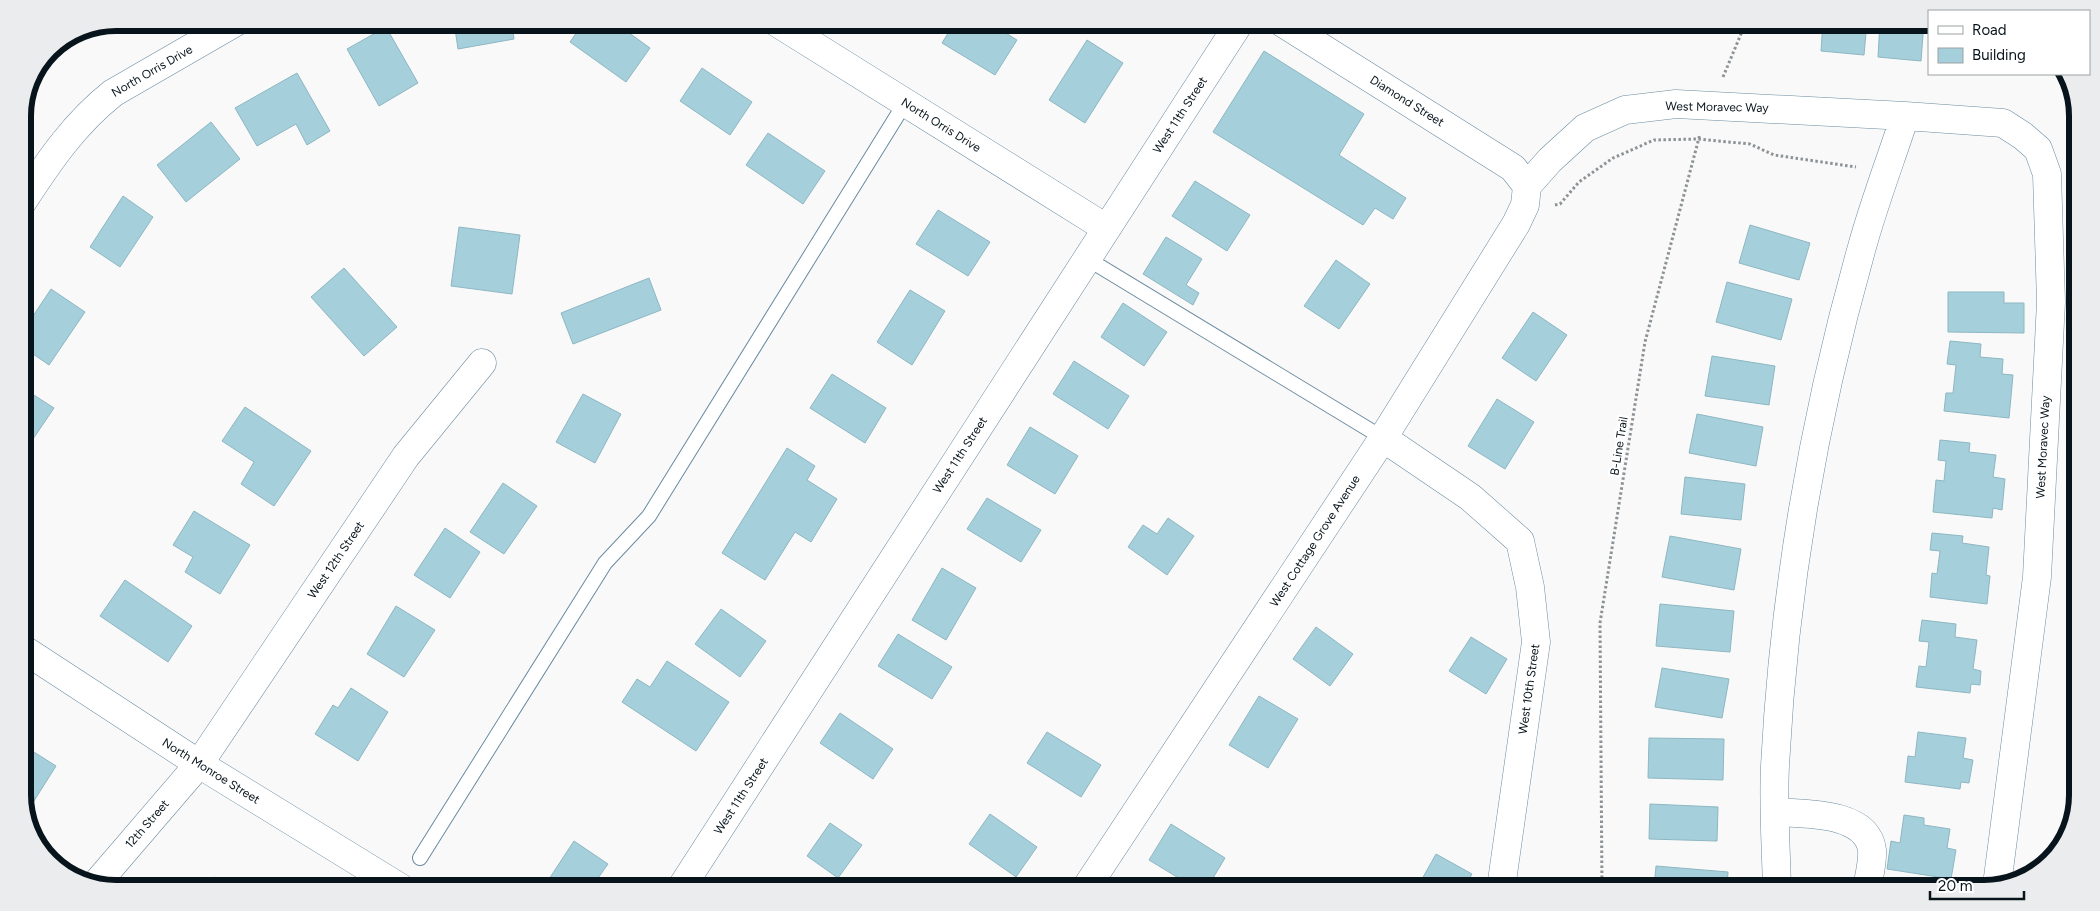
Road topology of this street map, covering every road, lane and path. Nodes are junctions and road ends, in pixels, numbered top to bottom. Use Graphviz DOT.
graph roads {
  1 [pos="220,31"];
  2 [pos="790,31"];
  3 [pos="1234,31"];
  4 [pos="1295,31"];
  5 [pos="1742,31"];
  6 [pos="906,103"];
  7 [pos="1713,105"];
  8 [pos="1905,116"];
  9 [pos="1698,139"];
  10 [pos="1847,166"];
  11 [pos="31,189"];
  12 [pos="1525,199"];
  13 [pos="1106,228"];
  14 [pos="1086,258"];
  15 [pos="482,363"];
  16 [pos="1383,438"];
  17 [pos="31,654"];
  18 [pos="199,764"];
  19 [pos="1775,812"];
  20 [pos="420,858"];
  21 [pos="101,878"];
  22 [pos="1998,878"];
  23 [pos="388,880"];
  24 [pos="686,880"];
  25 [pos="1091,880"];
  26 [pos="1502,880"];
  27 [pos="1602,880"];
  28 [pos="1777,880"];
  29 [pos="1868,880"];
  1 -- 11 [label="street, North Orris Drive"];
  2 -- 6 [label="street, North Orris Drive"];
  3 -- 13 [label="street, West 11th Street"];
  4 -- 12 [label="street, Diamond Street"];
  5 -- 7 [label="path, B-Line Trail"];
  6 -- 13 [label="street, North Orris Drive"];
  6 -- 20 [label="lane"];
  7 -- 8 [label="street, West Moravec Way"];
  7 -- 9 [label="path, B-Line Trail"];
  7 -- 12 [label="street, West Moravec Way"];
  8 -- 19 [label="street"];
  8 -- 22 [label="street, West Moravec Way"];
  9 -- 10 [label="path"];
  9 -- 12 [label="path"];
  9 -- 27 [label="path, B-Line Trail"];
  12 -- 16 [label="street, West Cottage Grove Avenue"];
  13 -- 14 [label="street, West 11th Street"];
  14 -- 16 [label="lane"];
  14 -- 24 [label="street, West 11th Street"];
  15 -- 18 [label="street, West 12th Street"];
  16 -- 25 [label="street, West Cottage Grove Avenue"];
  16 -- 26 [label="street, West 10th Street"];
  17 -- 18 [label="street, North Monroe Street"];
  18 -- 21 [label="street, 12th Street"];
  18 -- 23 [label="street, North Monroe Street"];
  19 -- 28 [label="street"];
  19 -- 29 [label="street"];
}
